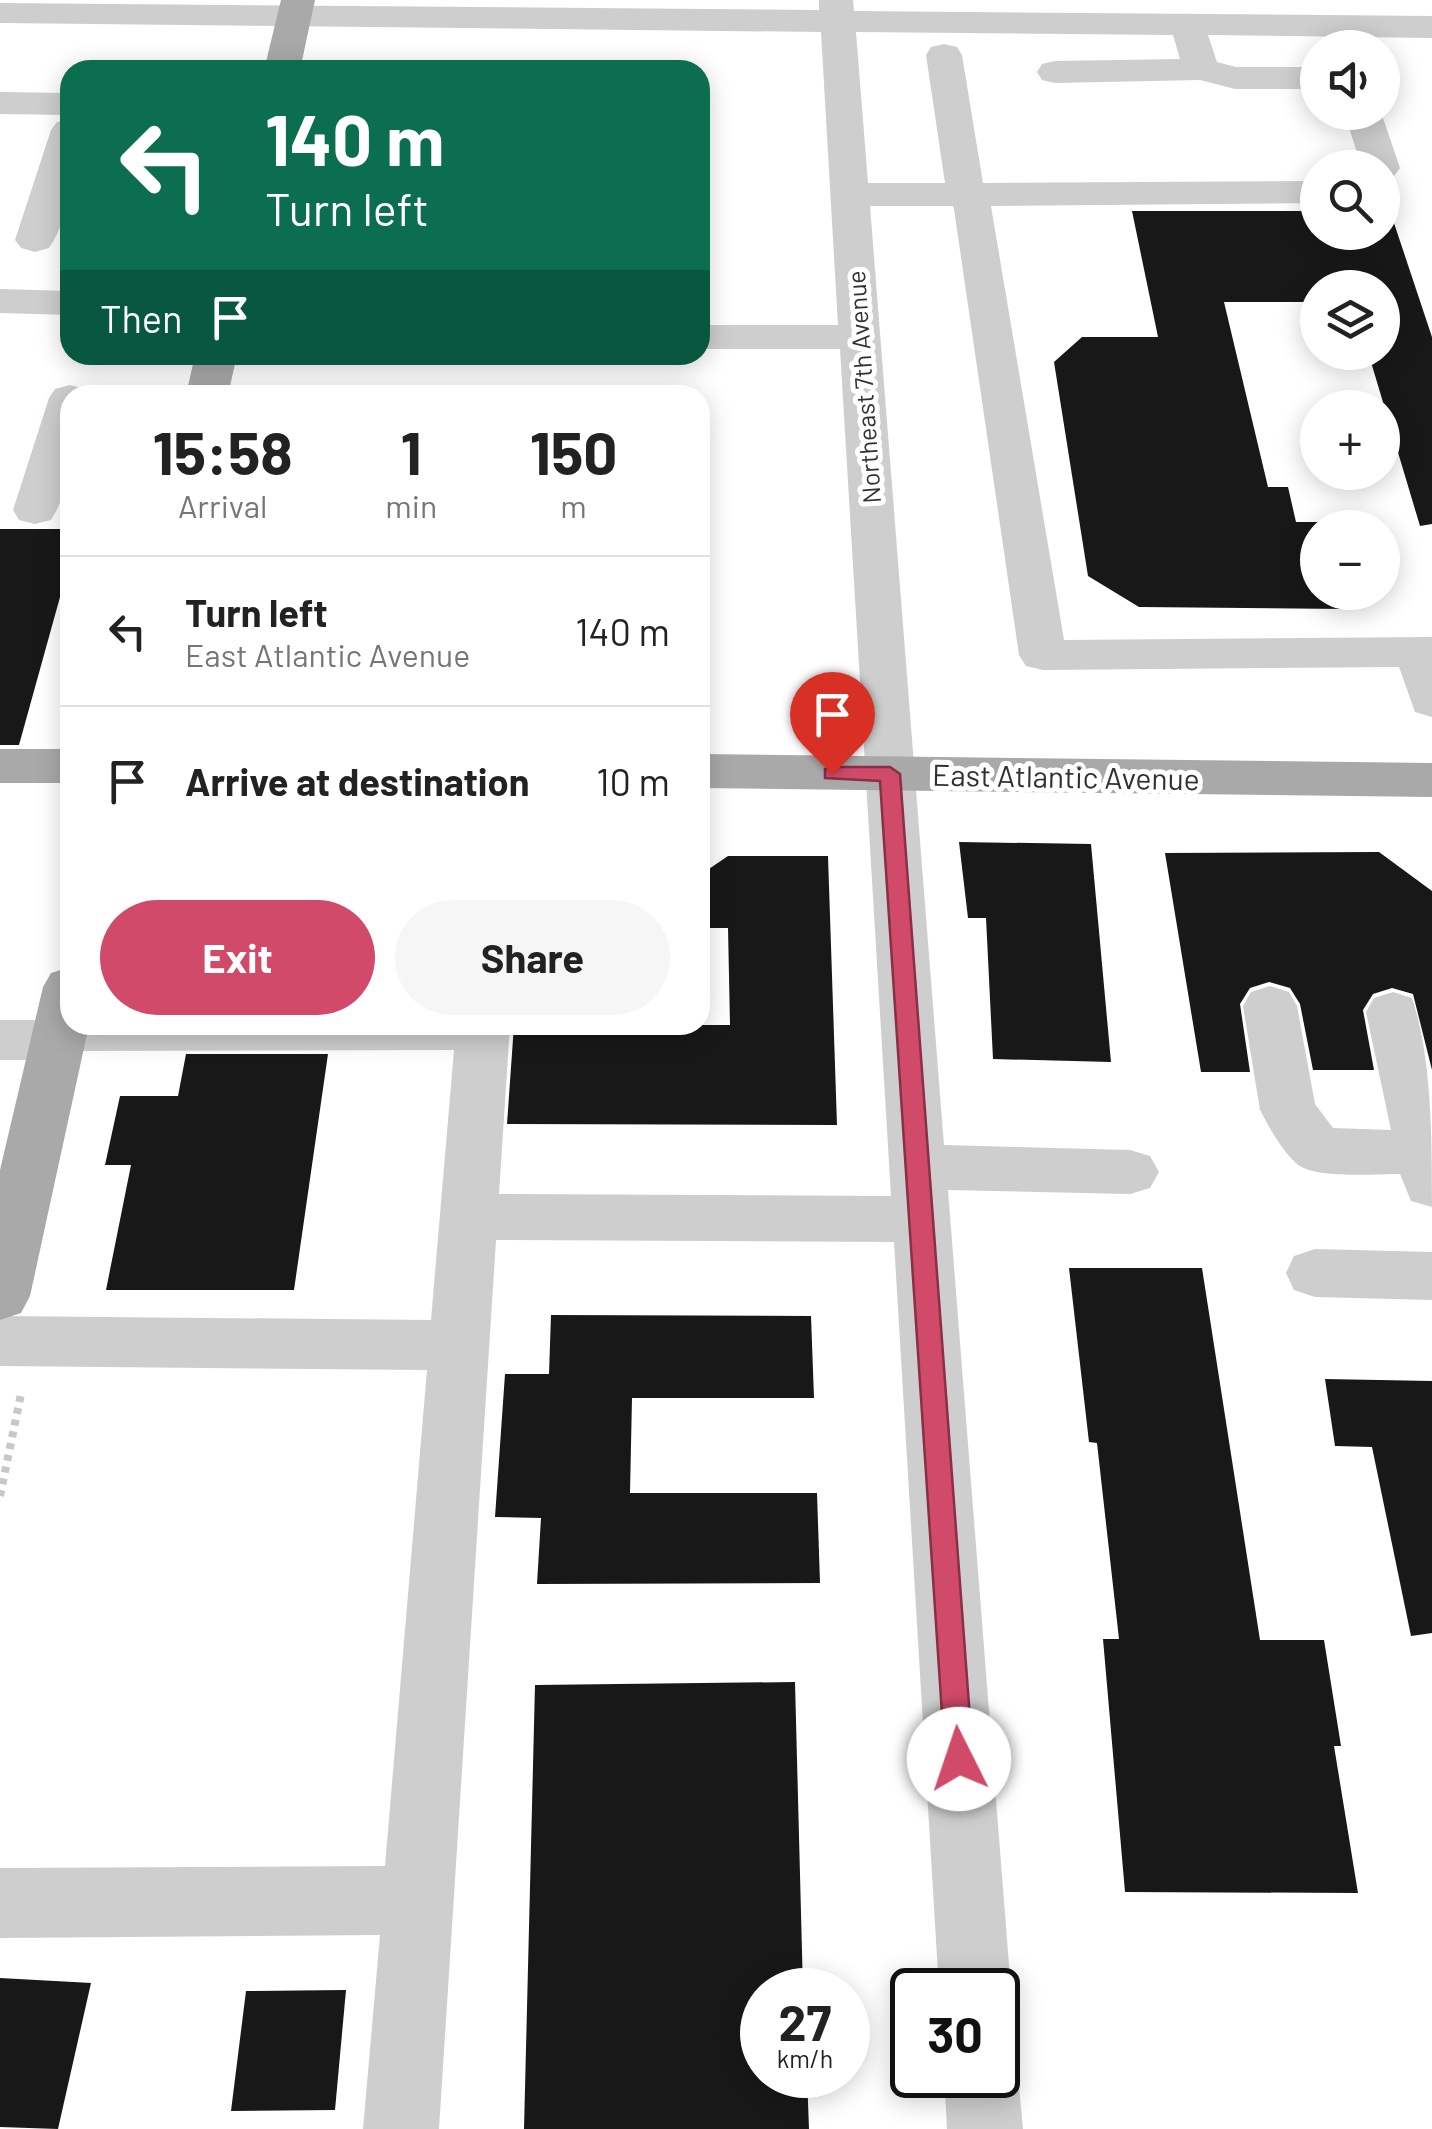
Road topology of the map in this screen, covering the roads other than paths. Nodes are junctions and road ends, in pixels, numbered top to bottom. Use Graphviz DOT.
graph roads {
  1 [pos="296,7"];
  2 [pos="569,9"];
  3 [pos="837,10"];
  4 [pos="1105,12"];
  5 [pos="0,13"];
  6 [pos="1187,24"];
  7 [pos="1432,26"];
  8 [pos="944,55"];
  9 [pos="284,60"];
  10 [pos="1201,69"];
  11 [pos="1055,72"];
  12 [pos="1300,78"];
  13 [pos="0,103"];
  14 [pos="60,104"];
  15 [pos="60,161"];
  16 [pos="1300,192"];
  17 [pos="968,194"];
  18 [pos="850,195"];
  19 [pos="35,240"];
  20 [pos="0,301"];
  21 [pos="60,303"];
  22 [pos="859,336"];
  23 [pos="710,337"];
  24 [pos="60,428"];
  25 [pos="35,509"];
  26 [pos="1426,652"];
  27 [pos="1432,701"];
  28 [pos="0,766"];
  29 [pos="60,766"];
  30 [pos="710,772"];
  31 [pos="890,774"];
  32 [pos="1432,780"];
  33 [pos="1270,1006"];
  34 [pos="1393,1012"];
  35 [pos="60,1021"];
  36 [pos="60,1028"];
  37 [pos="481,1035"];
  38 [pos="0,1040"];
  39 [pos="1429,1166"];
  40 [pos="1130,1172"];
  41 [pos="919,1193"];
  42 [pos="468,1217"];
  43 [pos="8,1223"];
  44 [pos="1315,1273"];
  45 [pos="1432,1276"];
  46 [pos="0,1296"];
  47 [pos="0,1341"];
  48 [pos="458,1345"];
  49 [pos="418,1900"];
  50 [pos="0,1903"];
  51 [pos="973,1968"];
  52 [pos="983,2098"];
  53 [pos="401,2129"];
  54 [pos="985,2129"];
  1 -- 2 [label="street"];
  1 -- 5 [label="street"];
  1 -- 9 [label="main road"];
  2 -- 3 [label="street"];
  3 -- 4 [label="street"];
  3 -- 18 [label="street, Northeast 7th Avenue"];
  4 -- 6 [label="street"];
  6 -- 7 [label="street"];
  6 -- 10 [label="street"];
  8 -- 17 [label="street"];
  10 -- 11 [label="street"];
  10 -- 12 [label="street"];
  13 -- 14 [label="street"];
  15 -- 19 [label="street"];
  16 -- 17 [label="street"];
  17 -- 18 [label="street"];
  17 -- 26 [label="street"];
  18 -- 22 [label="street, Northeast 7th Avenue"];
  20 -- 21 [label="street"];
  22 -- 23 [label="street"];
  22 -- 31 [label="street, Northeast 7th Avenue"];
  24 -- 25 [label="street"];
  26 -- 27 [label="street"];
  28 -- 29 [label="main road"];
  30 -- 31 [label="main road, East Atlantic Avenue"];
  31 -- 32 [label="main road, East Atlantic Avenue"];
  31 -- 41 [label="street, Northeast 7th Avenue"];
  33 -- 39 [label="street"];
  34 -- 39 [label="street"];
  35 -- 38 [label="street"];
  36 -- 43 [label="main road"];
  37 -- 42 [label="street"];
  40 -- 41 [label="street"];
  41 -- 42 [label="street"];
  41 -- 51 [label="street, Northeast 7th Avenue"];
  42 -- 48 [label="street"];
  43 -- 46 [label="main road"];
  44 -- 45 [label="street"];
  47 -- 48 [label="street"];
  48 -- 49 [label="street"];
  49 -- 50 [label="street"];
  49 -- 53 [label="street"];
  52 -- 54 [label="street"];
}
